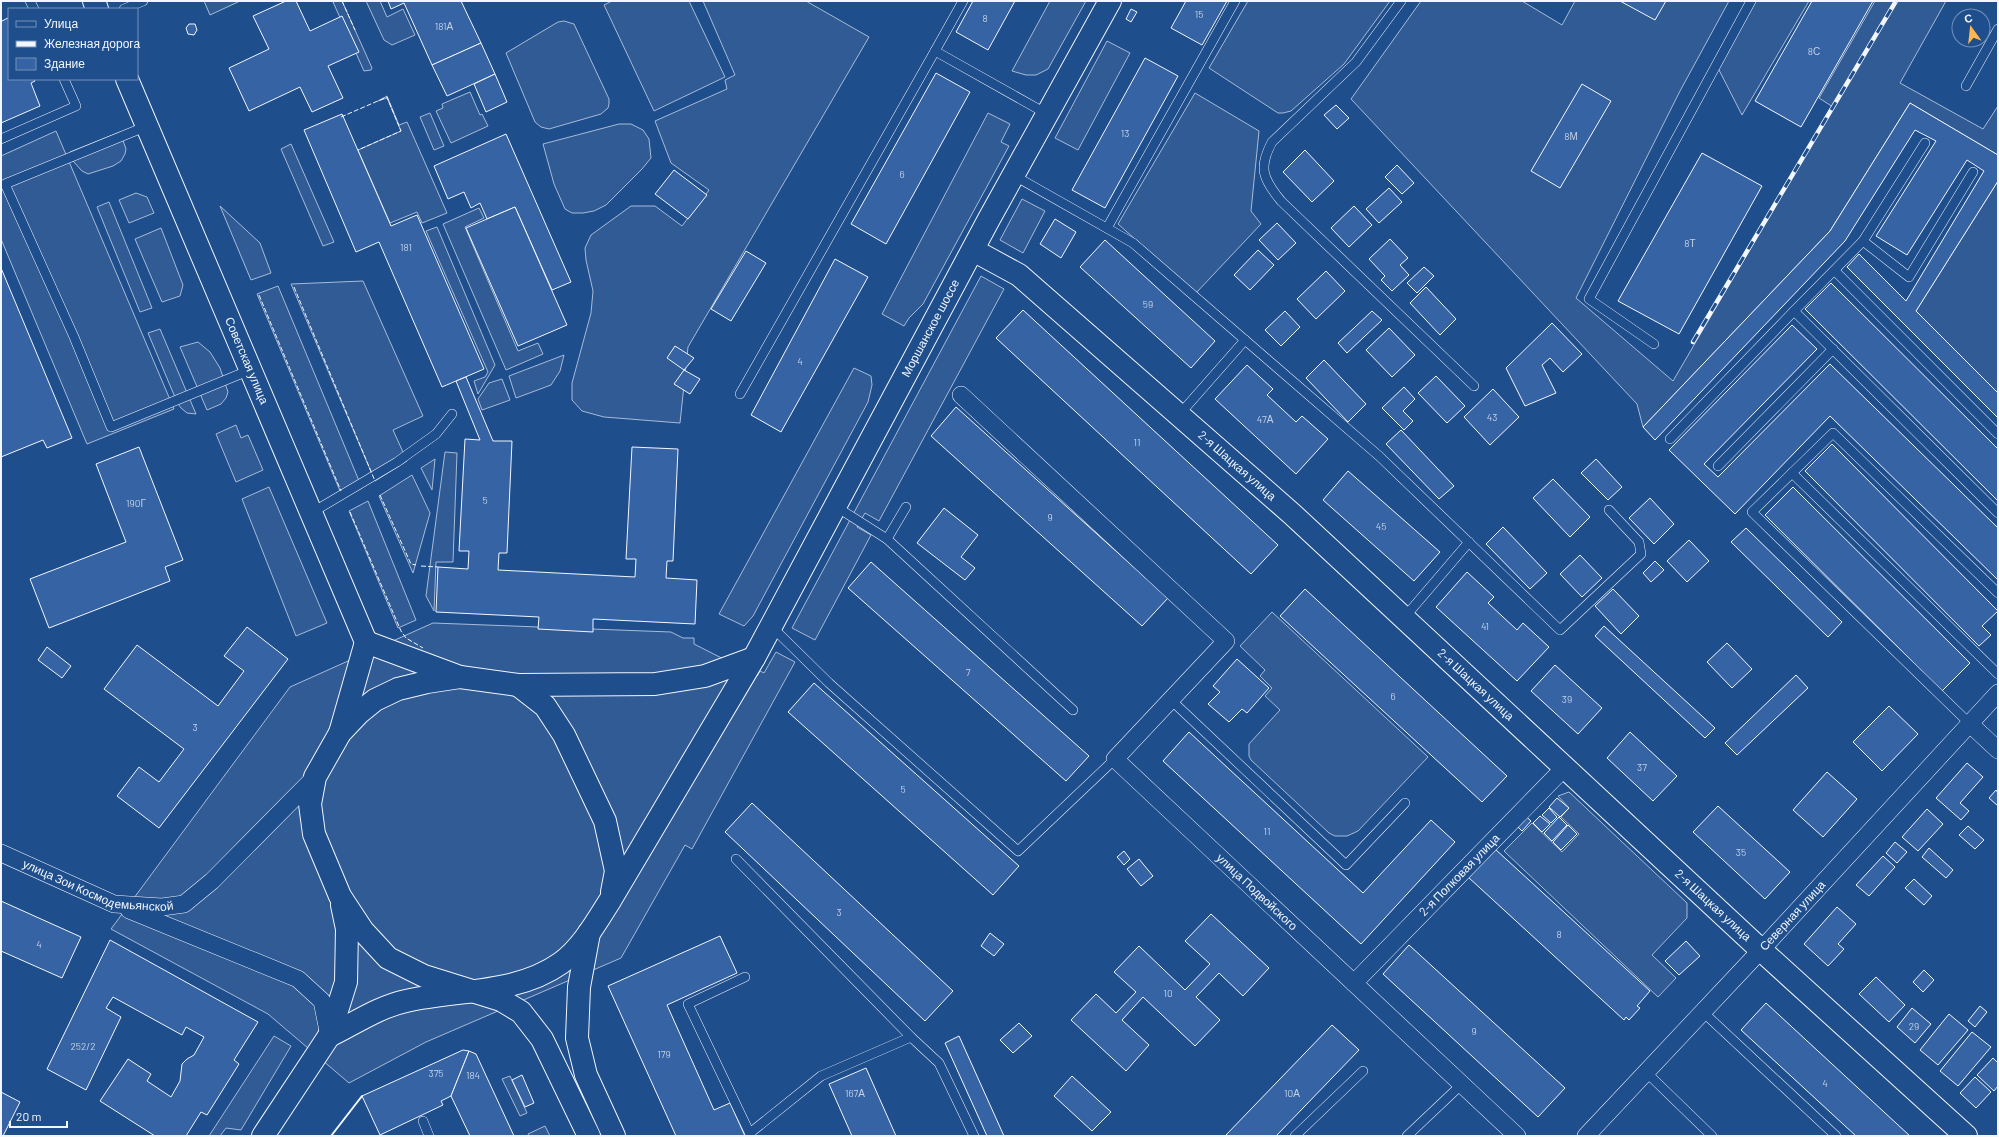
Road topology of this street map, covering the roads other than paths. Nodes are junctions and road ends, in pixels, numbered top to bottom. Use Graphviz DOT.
graph roads {
  1 [pos="143,1"];
  2 [pos="963,1"];
  3 [pos="1110,1"];
  4 [pos="1235,1"];
  5 [pos="1401,1"];
  6 [pos="1751,1"];
  7 [pos="126,8"];
  8 [pos="1998,29"];
  9 [pos="934,50"];
  10 [pos="64,80"];
  11 [pos="127,80"];
  12 [pos="1966,86"];
  13 [pos="1047,114"];
  14 [pos="147,126"];
  15 [pos="1,139"];
  16 [pos="1925,143"];
  17 [pos="1973,172"];
  18 [pos="1013,175"];
  19 [pos="3,185"];
  20 [pos="1107,228"];
  21 [pos="1863,241"];
  22 [pos="973,250"];
  23 [pos="1835,271"];
  24 [pos="1794,310"];
  25 [pos="1245,340"];
  26 [pos="1654,344"];
  27 [pos="1833,349"];
  28 [pos="250,370"];
  29 [pos="1474,386"];
  30 [pos="740,394"];
  31 [pos="961,395"];
  32 [pos="452,414"];
  33 [pos="1179,415"];
  34 [pos="1998,434"];
  35 [pos="1670,439"];
  36 [pos="1718,466"];
  37 [pos="1792,473"];
  38 [pos="835,506"];
  39 [pos="906,507"];
  40 [pos="1609,510"];
  41 [pos="311,513"];
  42 [pos="1998,513"];
  43 [pos="887,539"];
  44 [pos="1469,542"];
  45 [pos="1998,594"];
  46 [pos="1404,618"];
  47 [pos="771,626"];
  48 [pos="366,642"];
  49 [pos="754,658"];
  50 [pos="1998,674"];
  51 [pos="460,677"];
  52 [pos="518,685"];
  53 [pos="1998,693"];
  54 [pos="1170,700"];
  55 [pos="1073,710"];
  56 [pos="1970,724"];
  57 [pos="340,733"];
  58 [pos="1998,750"];
  59 [pos="1115,759"];
  60 [pos="1565,767"];
  61 [pos="315,777"];
  62 [pos="1405,802"];
  63 [pos="1,853"];
  64 [pos="736,859"];
  65 [pos="340,896"];
  66 [pos="611,899"];
  67 [pos="114,904"];
  68 [pos="589,932"];
  69 [pos="1761,950"];
  70 [pos="745,977"];
  71 [pos="1354,983"];
  72 [pos="472,992"];
  73 [pos="1702,1012"];
  74 [pos="329,1036"];
  75 [pos="911,1037"];
  76 [pos="1363,1071"];
  77 [pos="1646,1072"];
  78 [pos="1462,1084"];
  79 [pos="423,1121"];
  80 [pos="751,1135"];
  81 [pos="263,1136"];
  82 [pos="430,1136"];
  83 [pos="589,1136"];
  84 [pos="614,1136"];
  85 [pos="974,1136"];
  86 [pos="1295,1136"];
  87 [pos="1407,1136"];
  88 [pos="1517,1136"];
  89 [pos="1586,1136"];
  90 [pos="1712,1136"];
  91 [pos="1836,1136"];
  92 [pos="1966,1136"];
  1 -- 7 [label="lane"];
  2 -- 9 [label="lane"];
  3 -- 13 [label="main road, Моршанское шоссе"];
  4 -- 20 [label="lane"];
  5 -- 29 [label="lane"];
  6 -- 26 [label="lane"];
  8 -- 12 [label="lane"];
  9 -- 13 [label="lane"];
  9 -- 30 [label="lane"];
  10 -- 15 [label="lane"];
  11 -- 14 [label="main road, Советская улица"];
  13 -- 18 [label="main road, Моршанское шоссе"];
  14 -- 19 [label="lane"];
  14 -- 28 [label="main road, Советская улица"];
  16 -- 21 [label="lane"];
  17 -- 21 [label="lane"];
  18 -- 20 [label="lane"];
  18 -- 22 [label="main road, Моршанское шоссе"];
  19 -- 28 [label="lane"];
  20 -- 25 [label="lane"];
  21 -- 23 [label="lane"];
  22 -- 33 [label="main road, 2-я Шацкая улица"];
  22 -- 38 [label="main road, Моршанское шоссе"];
  23 -- 24 [label="lane"];
  23 -- 34 [label="lane"];
  24 -- 27 [label="lane"];
  24 -- 35 [label="lane"];
  25 -- 33 [label="lane"];
  25 -- 44 [label="lane"];
  27 -- 36 [label="lane"];
  27 -- 42 [label="lane"];
  28 -- 41 [label="main road, Советская улица"];
  31 -- 54 [label="street"];
  32 -- 41 [label="lane"];
  33 -- 46 [label="main road, 2-я Шацкая улица"];
  37 -- 45 [label="lane"];
  37 -- 50 [label="lane"];
  37 -- 56 [label="lane"];
  38 -- 43 [label="lane"];
  38 -- 47 [label="main road, Моршанское шоссе"];
  39 -- 43 [label="lane"];
  40 -- 44 [label="lane"];
  41 -- 48 [label="main road, Советская улица"];
  43 -- 55 [label="lane"];
  44 -- 46 [label="lane"];
  46 -- 60 [label="main road, 2-я Шацкая улица"];
  47 -- 49 [label="main road, Моршанское шоссе"];
  47 -- 59 [label="lane"];
  48 -- 51 [label="main road"];
  48 -- 57 [label="main road"];
  49 -- 52 [label="main road"];
  49 -- 66 [label="main road, Моршанское шоссе"];
  51 -- 52 [label="main road"];
  51 -- 57 [label="main road"];
  52 -- 66 [label="main road"];
  53 -- 56 [label="street, Северная улица"];
  54 -- 59 [label="street"];
  54 -- 62 [label="lane"];
  56 -- 58 [label="street"];
  56 -- 69 [label="street, Северная улица"];
  57 -- 61 [label="main road"];
  59 -- 71 [label="street, улица Подвойского"];
  60 -- 69 [label="main road, 2-я Шацкая улица"];
  60 -- 71 [label="street, 2-я Полковая улица"];
  61 -- 65 [label="main road"];
  61 -- 67 [label="street, улица Зои Космодемьянской"];
  63 -- 67 [label="street, улица Зои Космодемьянской"];
  64 -- 75 [label="lane"];
  65 -- 72 [label="main road"];
  65 -- 74 [label="main road"];
  66 -- 68 [label="main road, Моршанское шоссе"];
  67 -- 74 [label="street"];
  68 -- 72 [label="main road, Моршанское шоссе"];
  68 -- 84 [label="main road"];
  69 -- 73 [label="street, Северная улица"];
  69 -- 92 [label="main road, 2-я Шацкая улица"];
  70 -- 80 [label="lane"];
  71 -- 78 [label="street, улица Подвойского"];
  72 -- 74 [label="main road, Моршанское шоссе"];
  72 -- 83 [label="main road"];
  73 -- 77 [label="street, Северная улица"];
  73 -- 91 [label="lane"];
  74 -- 81 [label="main road"];
  75 -- 80 [label="lane"];
  75 -- 85 [label="lane"];
  76 -- 86 [label="lane"];
  77 -- 89 [label="street, Северная улица"];
  77 -- 90 [label="lane"];
  78 -- 87 [label="lane"];
  78 -- 88 [label="street, улица Подвойского"];
  79 -- 82 [label="lane"];
}
